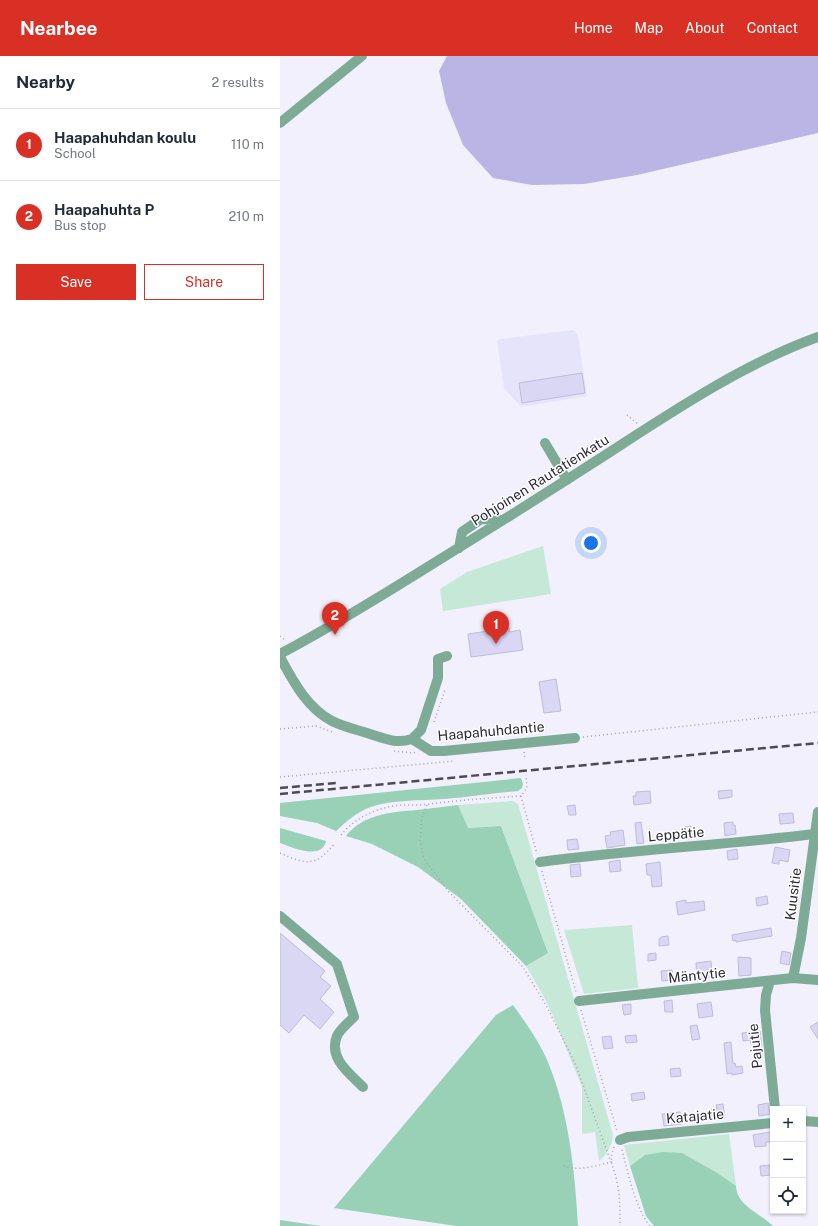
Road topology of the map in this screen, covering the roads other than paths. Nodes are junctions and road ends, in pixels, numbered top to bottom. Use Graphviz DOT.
graph roads {
  1 [pos="362,56"];
  2 [pos="280,123"];
  3 [pos="818,337"];
  4 [pos="545,443"];
  5 [pos="567,480"];
  6 [pos="280,654"];
  7 [pos="447,656"];
  8 [pos="280,657"];
  9 [pos="574,738"];
  10 [pos="412,739"];
  11 [pos="818,812"];
  12 [pos="815,834"];
  13 [pos="540,862"];
  14 [pos="280,916"];
  15 [pos="793,978"];
  16 [pos="818,980"];
  17 [pos="770,981"];
  18 [pos="579,1001"];
  19 [pos="363,1087"];
  20 [pos="775,1106"];
  21 [pos="806,1121"];
  22 [pos="818,1122"];
  23 [pos="770,1123"];
  24 [pos="620,1140"];
  1 -- 2 [label="street"];
  3 -- 5 [label="street, Pohjoinen Rautatienkatu"];
  4 -- 5 [label="street"];
  5 -- 6 [label="street, Pohjoinen Rautatienkatu"];
  7 -- 10 [label="street"];
  8 -- 10 [label="street"];
  9 -- 10 [label="street, Haapahuhdantie"];
  11 -- 12 [label="street, Kuusitie"];
  12 -- 13 [label="street, Leppätie"];
  12 -- 15 [label="street, Kuusitie"];
  14 -- 19 [label="street"];
  15 -- 16 [label="street, Mäntytie"];
  15 -- 17 [label="street, Mäntytie"];
  17 -- 18 [label="street, Mäntytie"];
  17 -- 20 [label="street, Pajutie"];
  21 -- 22 [label="street"];
  23 -- 24 [label="street, Katajatie"];
}
